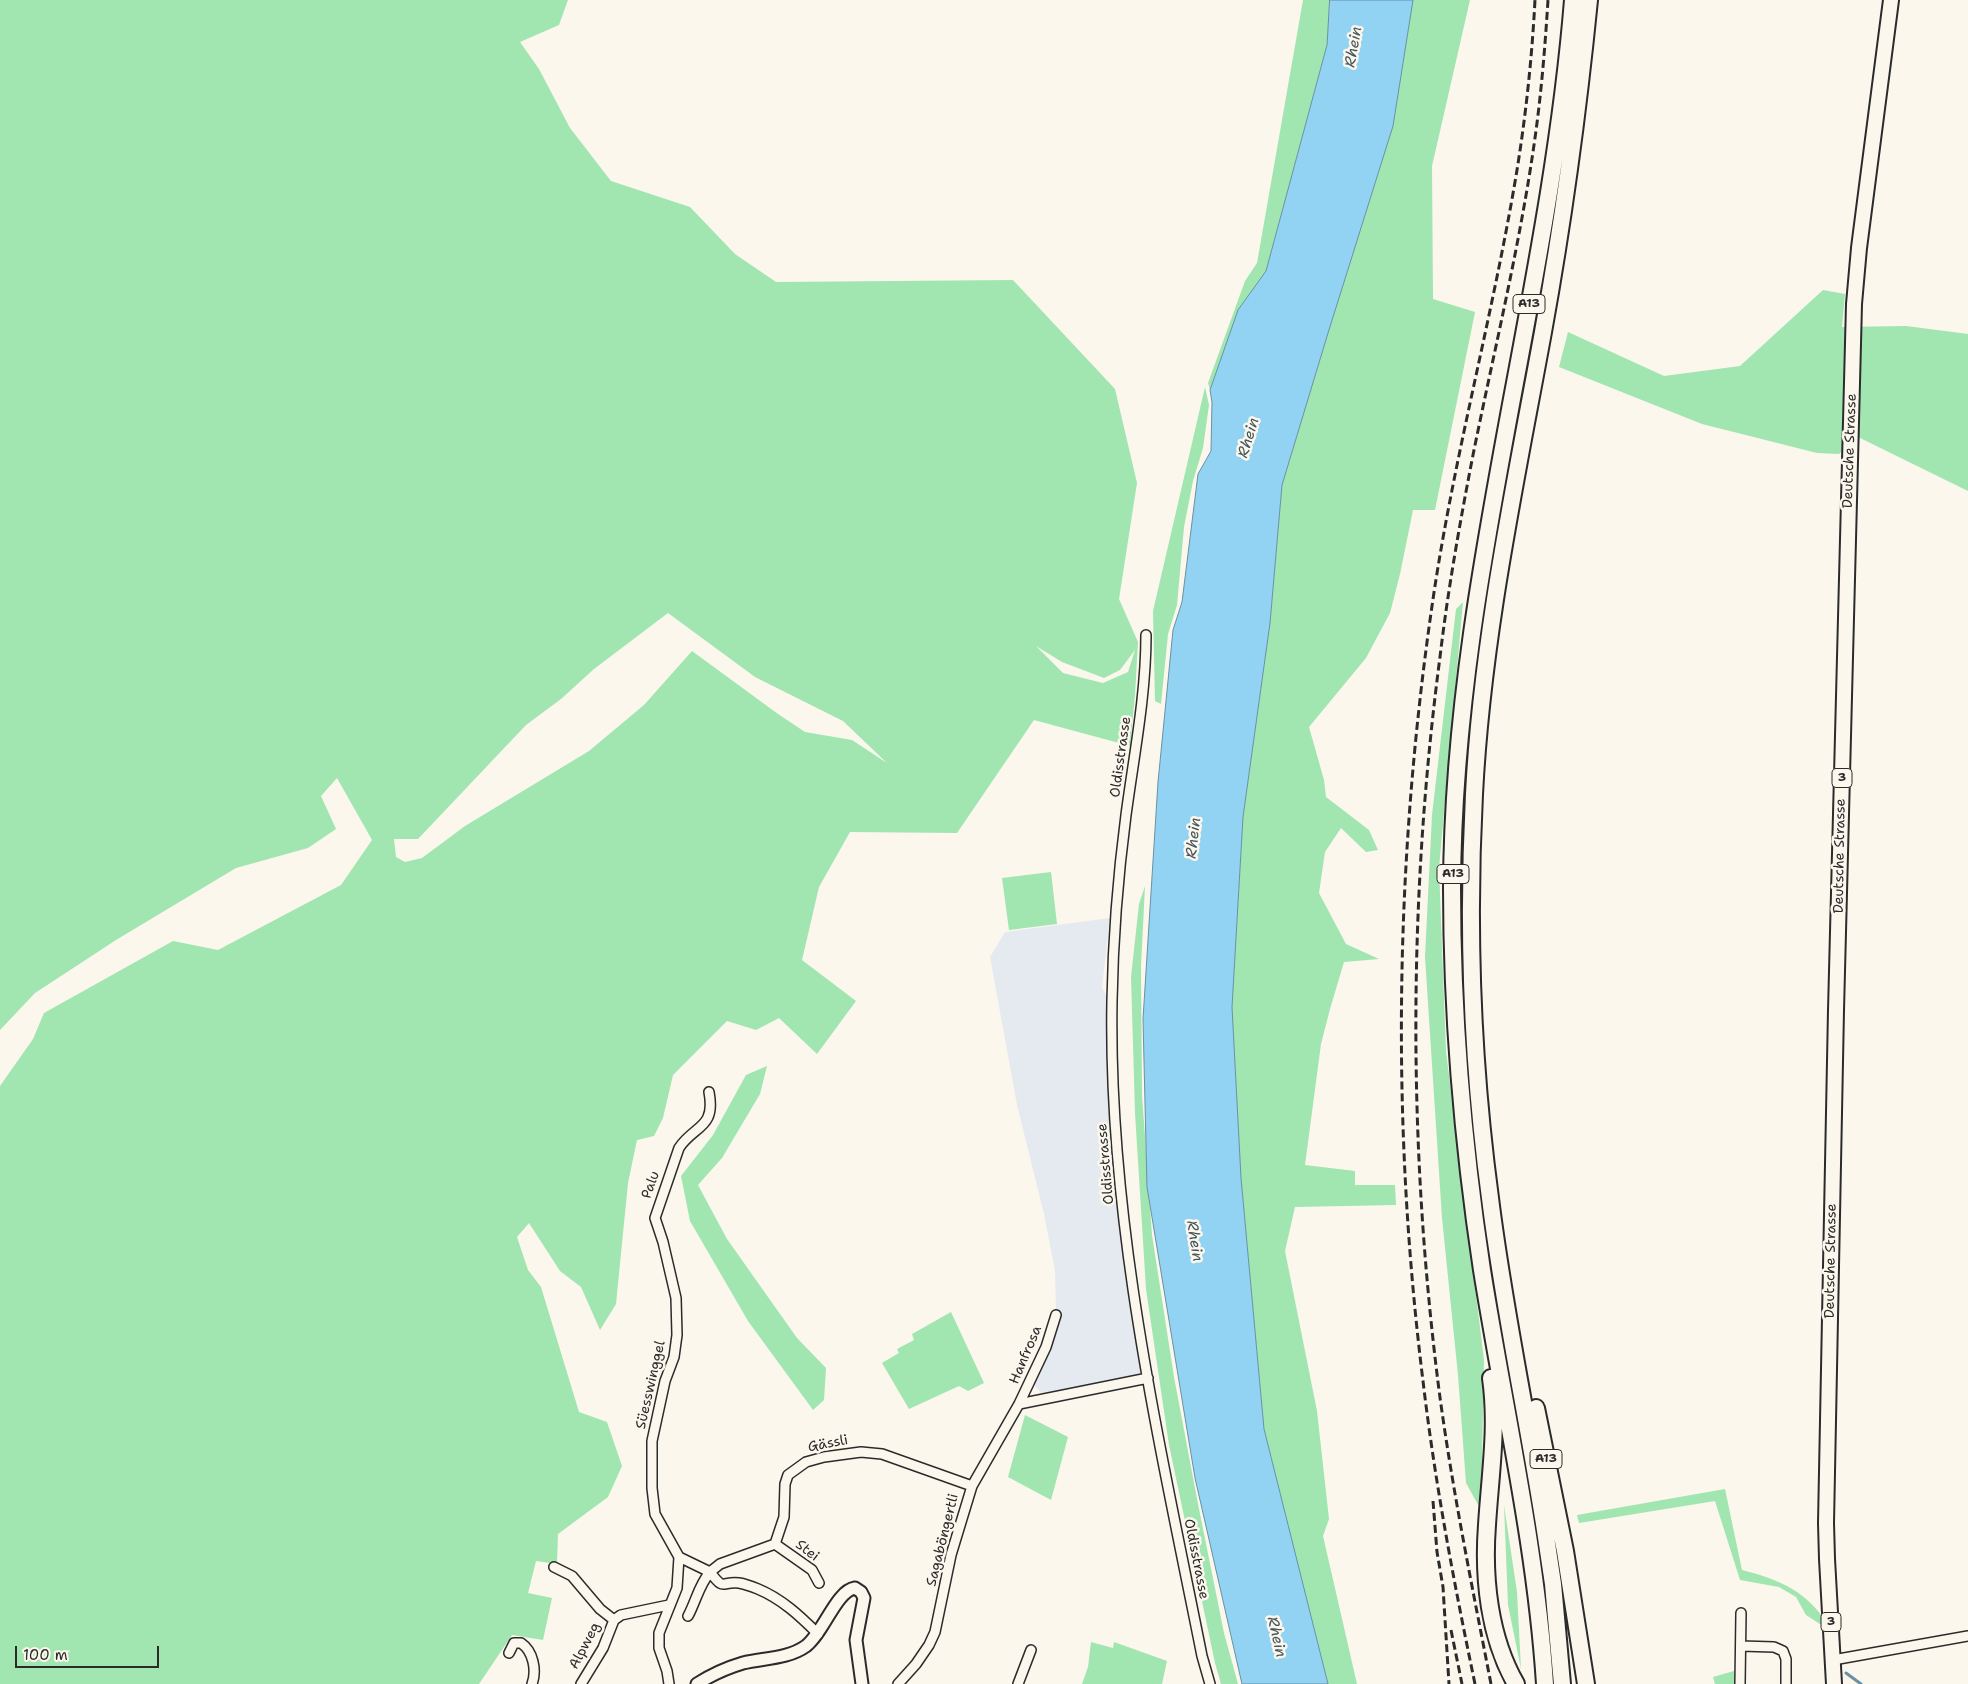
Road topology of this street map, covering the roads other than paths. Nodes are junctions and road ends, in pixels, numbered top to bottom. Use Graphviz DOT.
graph roads {
  1 [pos="1574,0"];
  2 [pos="1589,0"];
  3 [pos="1891,0"];
  4 [pos="1146,635"];
  5 [pos="709,1092"];
  6 [pos="1495,1236"];
  7 [pos="1482,1268"];
  8 [pos="676,1298"];
  9 [pos="1056,1315"];
  10 [pos="1148,1378"];
  11 [pos="1020,1404"];
  12 [pos="972,1486"];
  13 [pos="775,1544"];
  14 [pos="679,1557"];
  15 [pos="554,1567"];
  16 [pos="710,1572"];
  17 [pos="819,1583"];
  18 [pos="669,1605"];
  19 [pos="1741,1614"];
  20 [pos="688,1616"];
  21 [pos="614,1620"];
  22 [pos="818,1634"];
  23 [pos="1968,1636"];
  24 [pos="1741,1646"];
  25 [pos="1030,1650"];
  26 [pos="509,1653"];
  27 [pos="1833,1660"];
  28 [pos="532,1684"];
  29 [pos="581,1684"];
  30 [pos="669,1684"];
  31 [pos="696,1684"];
  32 [pos="862,1684"];
  33 [pos="898,1684"];
  34 [pos="1018,1684"];
  35 [pos="1210,1684"];
  36 [pos="1516,1684"];
  37 [pos="1545,1684"];
  38 [pos="1562,1684"];
  39 [pos="1586,1684"];
  40 [pos="1740,1684"];
  41 [pos="1786,1684"];
  42 [pos="1834,1684"];
  1 -- 7 [label="highway, A13"];
  2 -- 6 [label="highway, A13"];
  3 -- 27 [label="main road, Deutsche Strasse / 3"];
  4 -- 10 [label="street, Oldisstrasse"];
  5 -- 8 [label="street, Palu"];
  6 -- 38 [label="highway, A13"];
  6 -- 39 [label="highway, A13"];
  7 -- 36 [label="highway, A13"];
  7 -- 37 [label="highway, A13"];
  8 -- 14 [label="street, Süesswinggel"];
  9 -- 11 [label="street, Hanfrosa"];
  10 -- 11 [label="street"];
  10 -- 35 [label="street, Oldisstrasse"];
  11 -- 12 [label="street, Sagaböngertli"];
  12 -- 13 [label="street, Gässli"];
  12 -- 33 [label="street, Sagaböngertli"];
  13 -- 16 [label="street"];
  13 -- 17 [label="street, Stei"];
  14 -- 16 [label="street"];
  14 -- 18 [label="street"];
  15 -- 21 [label="street"];
  16 -- 20 [label="street"];
  16 -- 22 [label="street"];
  18 -- 21 [label="street"];
  18 -- 30 [label="street"];
  19 -- 24 [label="street"];
  21 -- 29 [label="street, Alpweg"];
  22 -- 31 [label="street"];
  22 -- 32 [label="street"];
  23 -- 27 [label="street"];
  24 -- 40 [label="street"];
  24 -- 41 [label="street"];
  25 -- 34 [label="street"];
  26 -- 28 [label="street"];
  27 -- 42 [label="main road, Deutsche Strasse / 3"];
}
